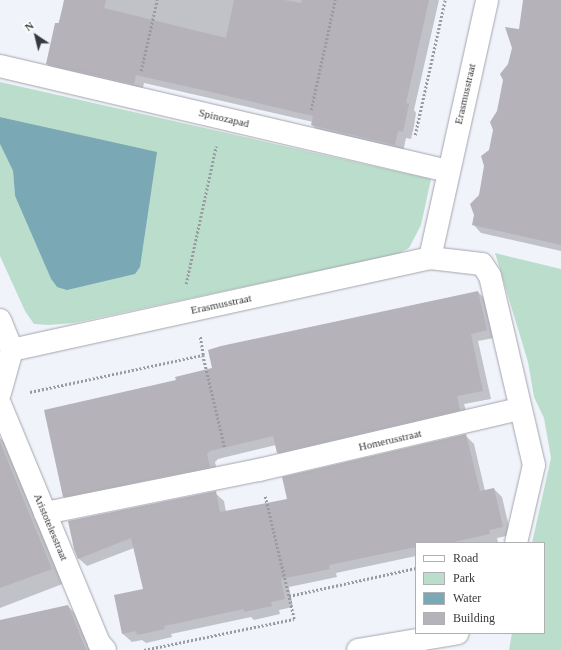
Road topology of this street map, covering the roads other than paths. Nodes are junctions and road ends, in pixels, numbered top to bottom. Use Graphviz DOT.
graph roads {
  1 [pos="487,0"];
  2 [pos="0,66"];
  3 [pos="448,171"];
  4 [pos="430,258"];
  5 [pos="0,320"];
  6 [pos="12,350"];
  7 [pos="0,393"];
  8 [pos="0,404"];
  9 [pos="520,409"];
  10 [pos="45,513"];
  11 [pos="516,542"];
  12 [pos="452,634"];
  13 [pos="104,650"];
  14 [pos="358,650"];
  1 -- 3 [label="street, Erasmusstraat"];
  2 -- 3 [label="street, Spinozapad"];
  3 -- 4 [label="street, Erasmusstraat"];
  4 -- 6 [label="street, Erasmusstraat"];
  4 -- 9 [label="street, Erasmusstraat"];
  5 -- 6 [label="street"];
  6 -- 7 [label="street"];
  8 -- 10 [label="street, Aristotelesstraat"];
  9 -- 10 [label="street, Homerusstraat"];
  9 -- 11 [label="street"];
  10 -- 13 [label="street, Aristotelesstraat"];
  12 -- 14 [label="street"];
}
